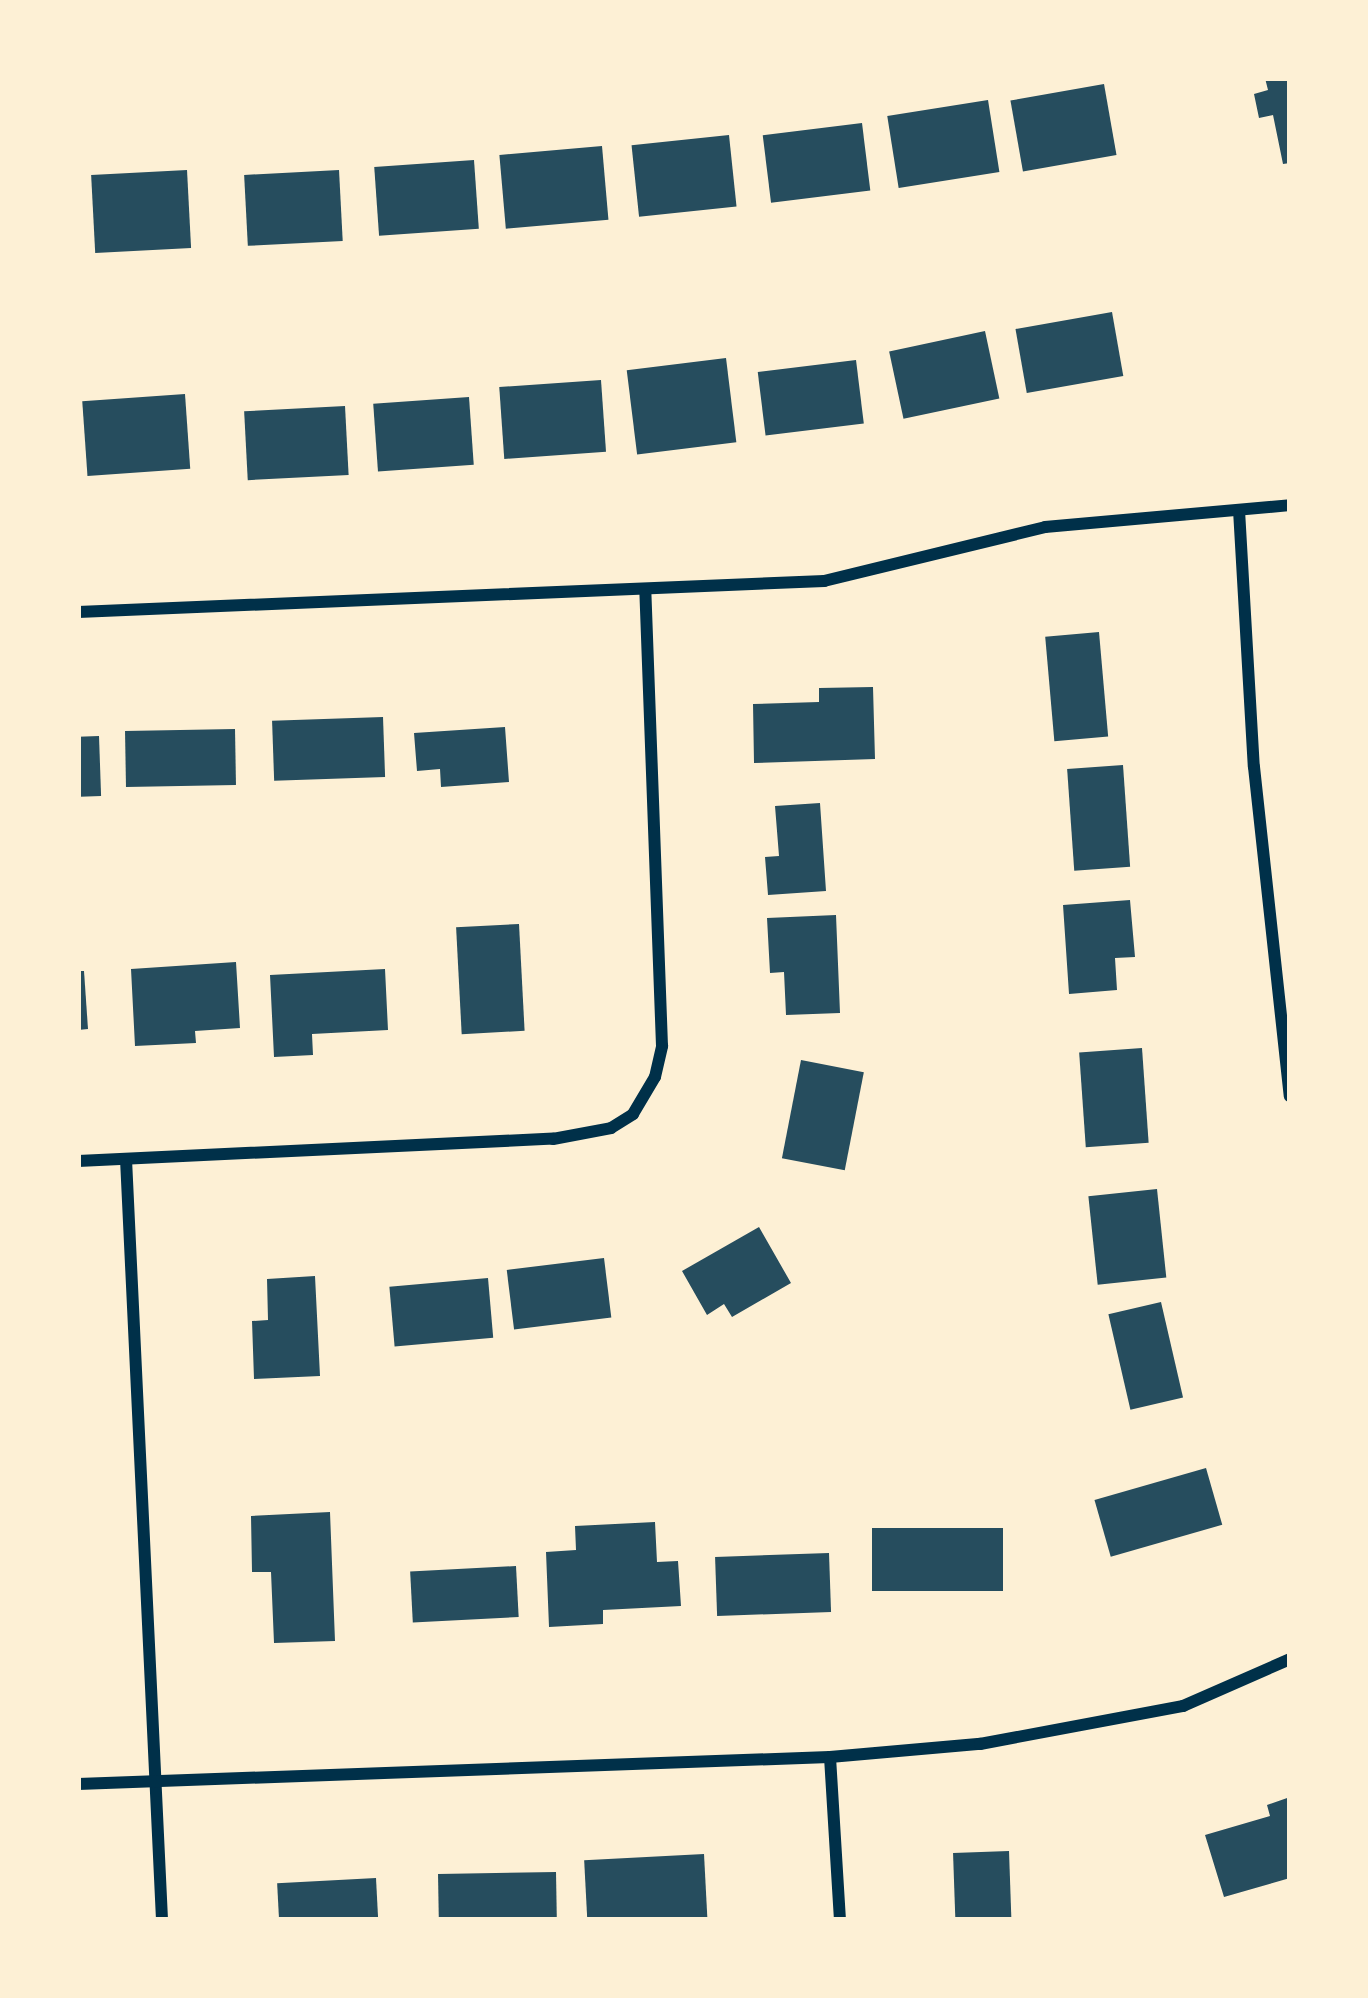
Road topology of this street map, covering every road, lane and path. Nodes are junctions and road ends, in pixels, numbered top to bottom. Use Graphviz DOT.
graph roads {
  1 [pos="1290,505"];
  2 [pos="1239,510"];
  3 [pos="645,589"];
  4 [pos="78,612"];
  5 [pos="1290,1096"];
  6 [pos="126,1159"];
  7 [pos="78,1161"];
  8 [pos="1290,1659"];
  9 [pos="830,1757"];
  10 [pos="157,1781"];
  11 [pos="78,1784"];
  12 [pos="162,1920"];
  13 [pos="841,1920"];
  1 -- 2 [label="street"];
  2 -- 3 [label="street"];
  2 -- 5 [label="street"];
  3 -- 4 [label="street"];
  3 -- 6 [label="street"];
  6 -- 7 [label="street"];
  6 -- 10 [label="street"];
  8 -- 9 [label="street"];
  9 -- 10 [label="street"];
  9 -- 13 [label="street"];
  10 -- 11 [label="street"];
  10 -- 12 [label="street"];
}
